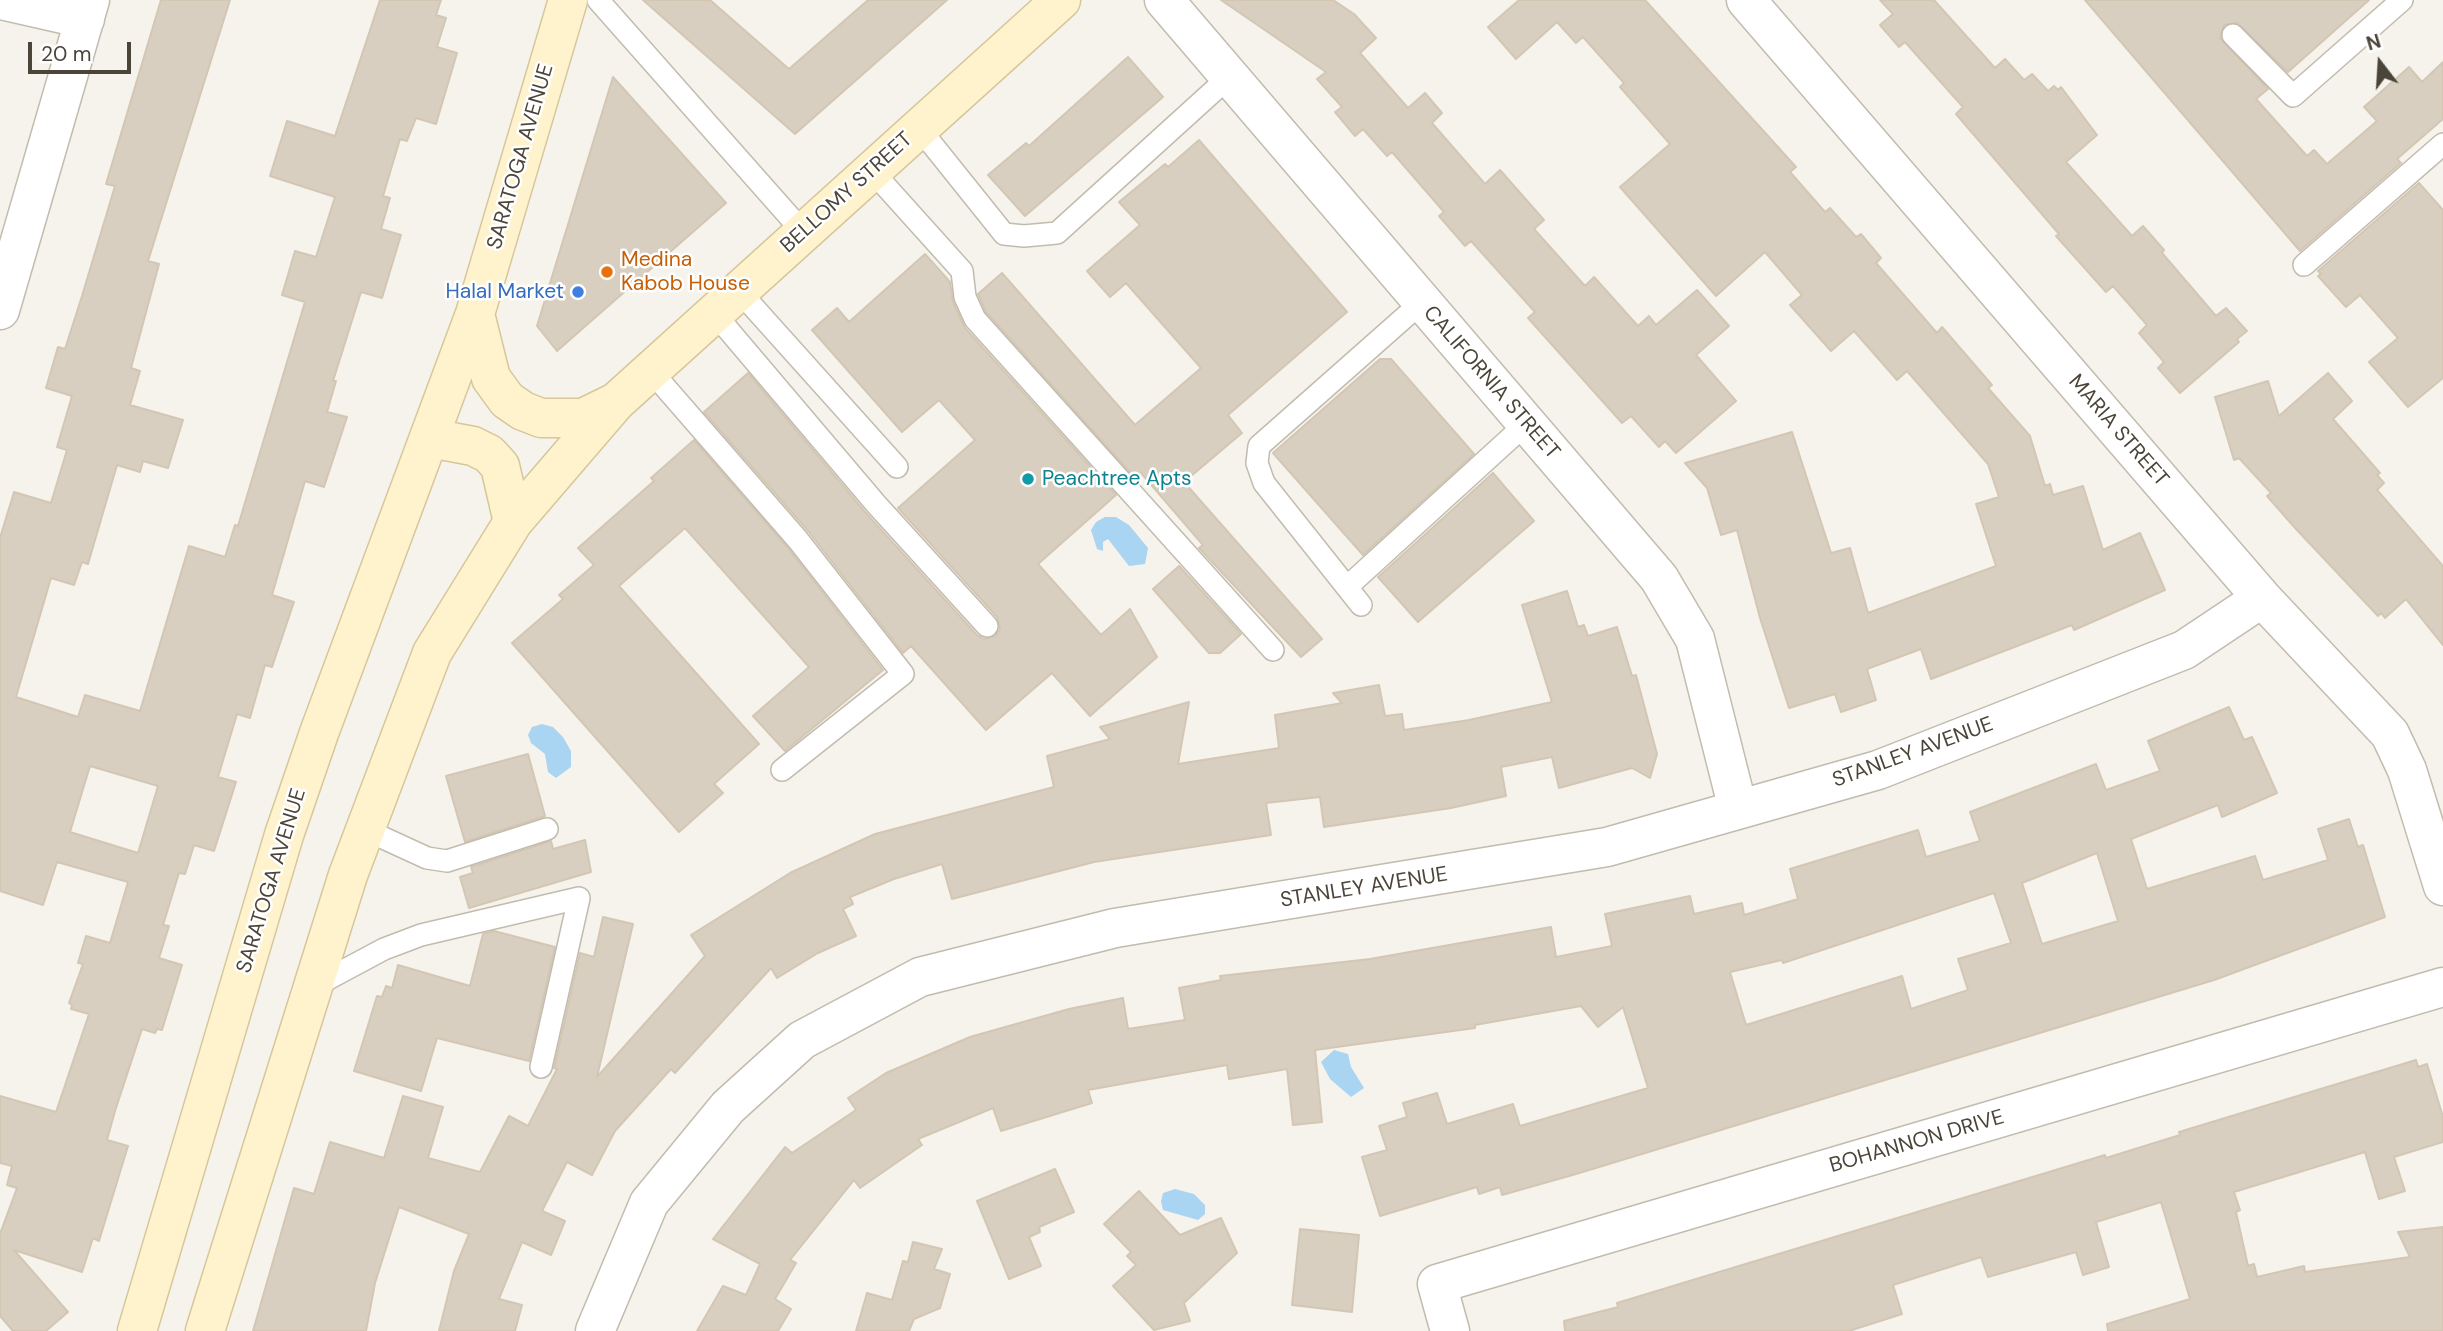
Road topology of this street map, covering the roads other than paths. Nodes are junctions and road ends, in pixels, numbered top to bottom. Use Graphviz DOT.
graph roads {
  1 [pos="1,0"];
  2 [pos="568,0"];
  3 [pos="598,0"];
  4 [pos="1164,0"];
  5 [pos="1746,0"];
  6 [pos="2402,0"];
  7 [pos="1055,2"];
  8 [pos="88,10"];
  9 [pos="2233,35"];
  10 [pos="1230,78"];
  11 [pos="919,128"];
  12 [pos="2443,144"];
  13 [pos="872,171"];
  14 [pos="804,233"];
  15 [pos="2304,265"];
  16 [pos="727,302"];
  17 [pos="1422,303"];
  18 [pos="0,310"];
  19 [pos="475,314"];
  20 [pos="651,371"];
  21 [pos="616,402"];
  22 [pos="1527,423"];
  23 [pos="430,438"];
  24 [pos="897,467"];
  25 [pos="513,522"];
  26 [pos="1347,587"];
  27 [pos="2262,598"];
  28 [pos="1361,605"];
  29 [pos="986,626"];
  30 [pos="1273,650"];
  31 [pos="782,770"];
  32 [pos="1738,809"];
  33 [pos="547,829"];
  34 [pos="366,830"];
  35 [pos="2443,886"];
  36 [pos="313,987"];
  37 [pos="2443,987"];
  38 [pos="541,1067"];
  39 [pos="137,1331"];
  40 [pos="205,1331"];
  41 [pos="595,1331"];
  42 [pos="1450,1331"];
  1 -- 8 [label="street"];
  2 -- 19 [label="main road, SARATOGA AVENUE"];
  3 -- 14 [label="lane"];
  4 -- 10 [label="street, CALIFORNIA STREET"];
  5 -- 27 [label="street, MARIA STREET"];
  6 -- 9 [label="lane"];
  7 -- 11 [label="main road, BELLOMY STREET"];
  8 -- 18 [label="street"];
  10 -- 11 [label="lane"];
  10 -- 17 [label="street, CALIFORNIA STREET"];
  11 -- 13 [label="main road, BELLOMY STREET"];
  12 -- 15 [label="lane"];
  13 -- 14 [label="main road, BELLOMY STREET"];
  13 -- 30 [label="lane"];
  14 -- 16 [label="main road, BELLOMY STREET"];
  16 -- 20 [label="main road, BELLOMY STREET"];
  16 -- 24 [label="lane"];
  16 -- 29 [label="lane"];
  17 -- 22 [label="street, CALIFORNIA STREET"];
  17 -- 26 [label="lane"];
  19 -- 21 [label="main road"];
  19 -- 23 [label="main road, SARATOGA AVENUE"];
  20 -- 21 [label="main road, BELLOMY STREET"];
  20 -- 31 [label="lane"];
  21 -- 25 [label="main road, BELLOMY STREET"];
  22 -- 26 [label="lane"];
  22 -- 32 [label="street, CALIFORNIA STREET"];
  23 -- 25 [label="main road"];
  23 -- 39 [label="main road, SARATOGA AVENUE"];
  25 -- 34 [label="main road, BELLOMY STREET"];
  26 -- 28 [label="lane"];
  27 -- 32 [label="street, STANLEY AVENUE"];
  27 -- 35 [label="street, MARIA STREET"];
  32 -- 41 [label="street, STANLEY AVENUE"];
  33 -- 34 [label="lane"];
  34 -- 36 [label="main road"];
  36 -- 38 [label="lane"];
  36 -- 40 [label="main road"];
  37 -- 42 [label="street, BOHANNON DRIVE"];
}
